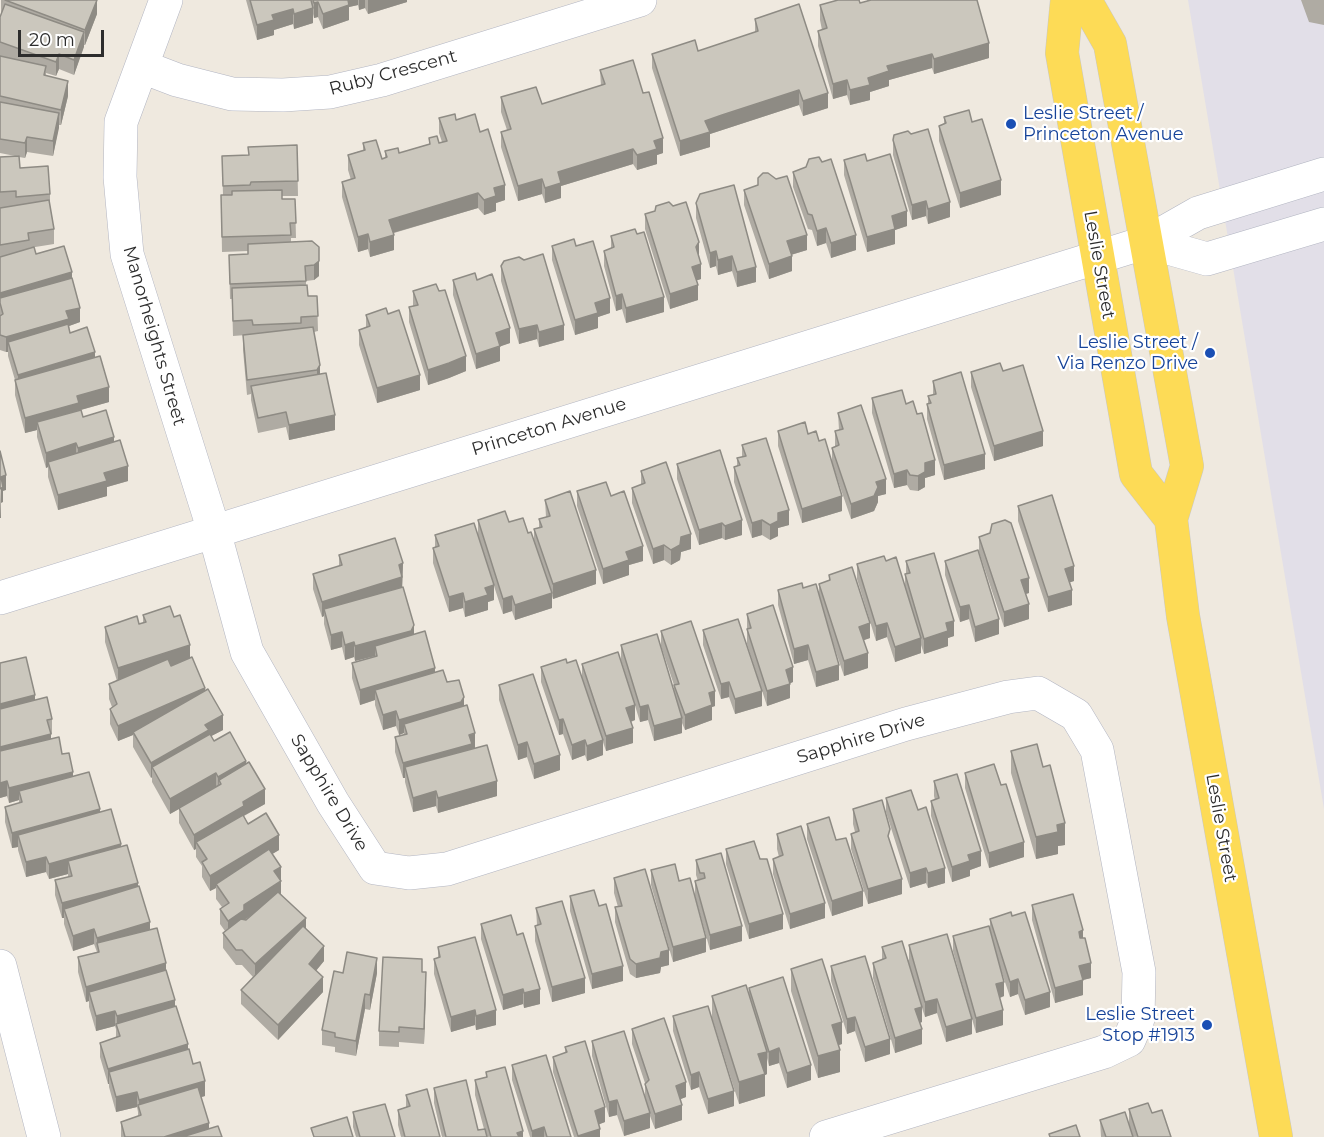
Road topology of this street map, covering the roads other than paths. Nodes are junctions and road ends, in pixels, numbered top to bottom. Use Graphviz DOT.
graph roads {
  1 [pos="166,0"];
  2 [pos="640,0"];
  3 [pos="1067,0"];
  4 [pos="1085,0"];
  5 [pos="143,67"];
  6 [pos="1324,174"];
  7 [pos="1324,224"];
  8 [pos="1147,242"];
  9 [pos="1097,257"];
  10 [pos="1171,519"];
  11 [pos="214,531"];
  12 [pos="0,598"];
  13 [pos="0,966"];
  14 [pos="44,1137"];
  15 [pos="826,1137"];
  16 [pos="1276,1137"];
  1 -- 5 [label="street, Manorheights Street"];
  2 -- 5 [label="street, Ruby Crescent"];
  3 -- 9 [label="main road, Leslie Street"];
  4 -- 8 [label="main road, Leslie Street"];
  5 -- 11 [label="street, Manorheights Street"];
  6 -- 8 [label="street, Princeton Avenue"];
  7 -- 8 [label="street"];
  8 -- 9 [label="street, Princeton Avenue"];
  8 -- 10 [label="main road, Leslie Street"];
  9 -- 10 [label="main road, Leslie Street"];
  9 -- 11 [label="street, Princeton Avenue"];
  10 -- 16 [label="main road, Leslie Street"];
  11 -- 12 [label="street, Princeton Avenue"];
  11 -- 15 [label="street, Sapphire Drive"];
  13 -- 14 [label="street"];
}
